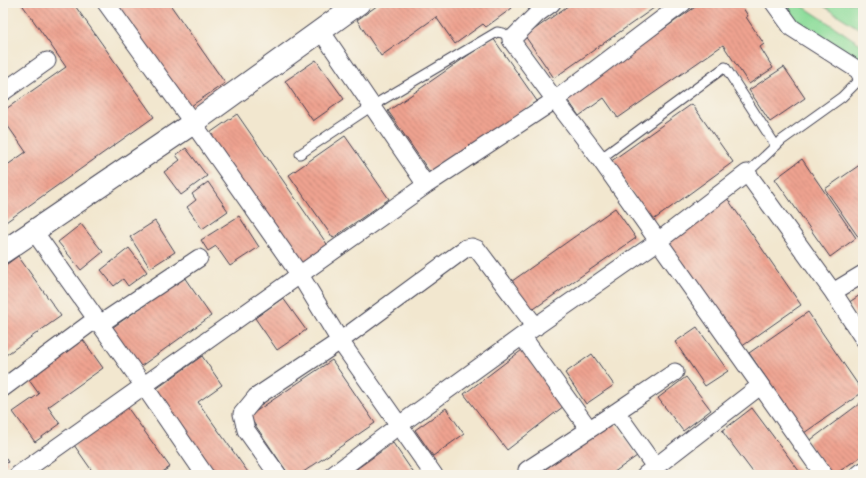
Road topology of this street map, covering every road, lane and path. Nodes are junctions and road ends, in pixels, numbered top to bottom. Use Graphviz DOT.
graph roads {
  1 [pos="106,3"];
  2 [pos="359,3"];
  3 [pos="552,3"];
  4 [pos="774,3"];
  5 [pos="676,5"];
  6 [pos="533,8"];
  7 [pos="321,31"];
  8 [pos="512,40"];
  9 [pos="47,61"];
  10 [pos="863,78"];
  11 [pos="3,92"];
  12 [pos="555,100"];
  13 [pos="372,106"];
  14 [pos="193,123"];
  15 [pos="776,146"];
  16 [pos="300,154"];
  17 [pos="600,159"];
  18 [pos="747,173"];
  19 [pos="426,185"];
  20 [pos="33,230"];
  21 [pos="657,242"];
  22 [pos="3,252"];
  23 [pos="199,258"];
  24 [pos="863,274"];
  25 [pos="300,275"];
  26 [pos="833,292"];
  27 [pos="98,321"];
  28 [pos="529,331"];
  29 [pos="863,338"];
  30 [pos="340,341"];
  31 [pos="675,372"];
  32 [pos="144,386"];
  33 [pos="760,386"];
  34 [pos="3,388"];
  35 [pos="616,412"];
  36 [pos="398,426"];
  37 [pos="589,430"];
  38 [pos="527,470"];
  39 [pos="651,471"];
  40 [pos="863,472"];
  41 [pos="18,475"];
  42 [pos="205,475"];
  43 [pos="278,475"];
  44 [pos="333,475"];
  45 [pos="434,475"];
  46 [pos="824,475"];
  47 [pos="858,475"];
  1 -- 14 [label="street"];
  2 -- 7 [label="street"];
  3 -- 6 [label="street"];
  4 -- 10 [label="street"];
  5 -- 12 [label="street"];
  6 -- 8 [label="street"];
  7 -- 13 [label="street"];
  7 -- 14 [label="street"];
  8 -- 12 [label="street"];
  8 -- 13 [label="lane"];
  9 -- 11 [label="street"];
  10 -- 15 [label="lane"];
  12 -- 17 [label="street"];
  12 -- 19 [label="street"];
  13 -- 16 [label="lane"];
  13 -- 19 [label="street"];
  14 -- 20 [label="street"];
  14 -- 25 [label="street"];
  15 -- 17 [label="lane"];
  15 -- 18 [label="lane"];
  17 -- 21 [label="street"];
  18 -- 21 [label="street"];
  18 -- 26 [label="street"];
  19 -- 25 [label="street"];
  20 -- 22 [label="street"];
  20 -- 27 [label="street"];
  21 -- 28 [label="street"];
  21 -- 33 [label="street"];
  23 -- 27 [label="street"];
  24 -- 26 [label="street"];
  25 -- 30 [label="street"];
  25 -- 32 [label="street"];
  26 -- 29 [label="street"];
  27 -- 32 [label="street"];
  27 -- 34 [label="street"];
  28 -- 30 [label="street"];
  28 -- 36 [label="street"];
  28 -- 37 [label="street"];
  30 -- 36 [label="street"];
  30 -- 43 [label="street"];
  31 -- 35 [label="street"];
  32 -- 41 [label="street"];
  32 -- 42 [label="street"];
  33 -- 39 [label="street"];
  33 -- 46 [label="street"];
  35 -- 37 [label="street"];
  35 -- 39 [label="street"];
  36 -- 44 [label="street"];
  36 -- 45 [label="street"];
  37 -- 38 [label="street"];
  40 -- 47 [label="street"];
}
